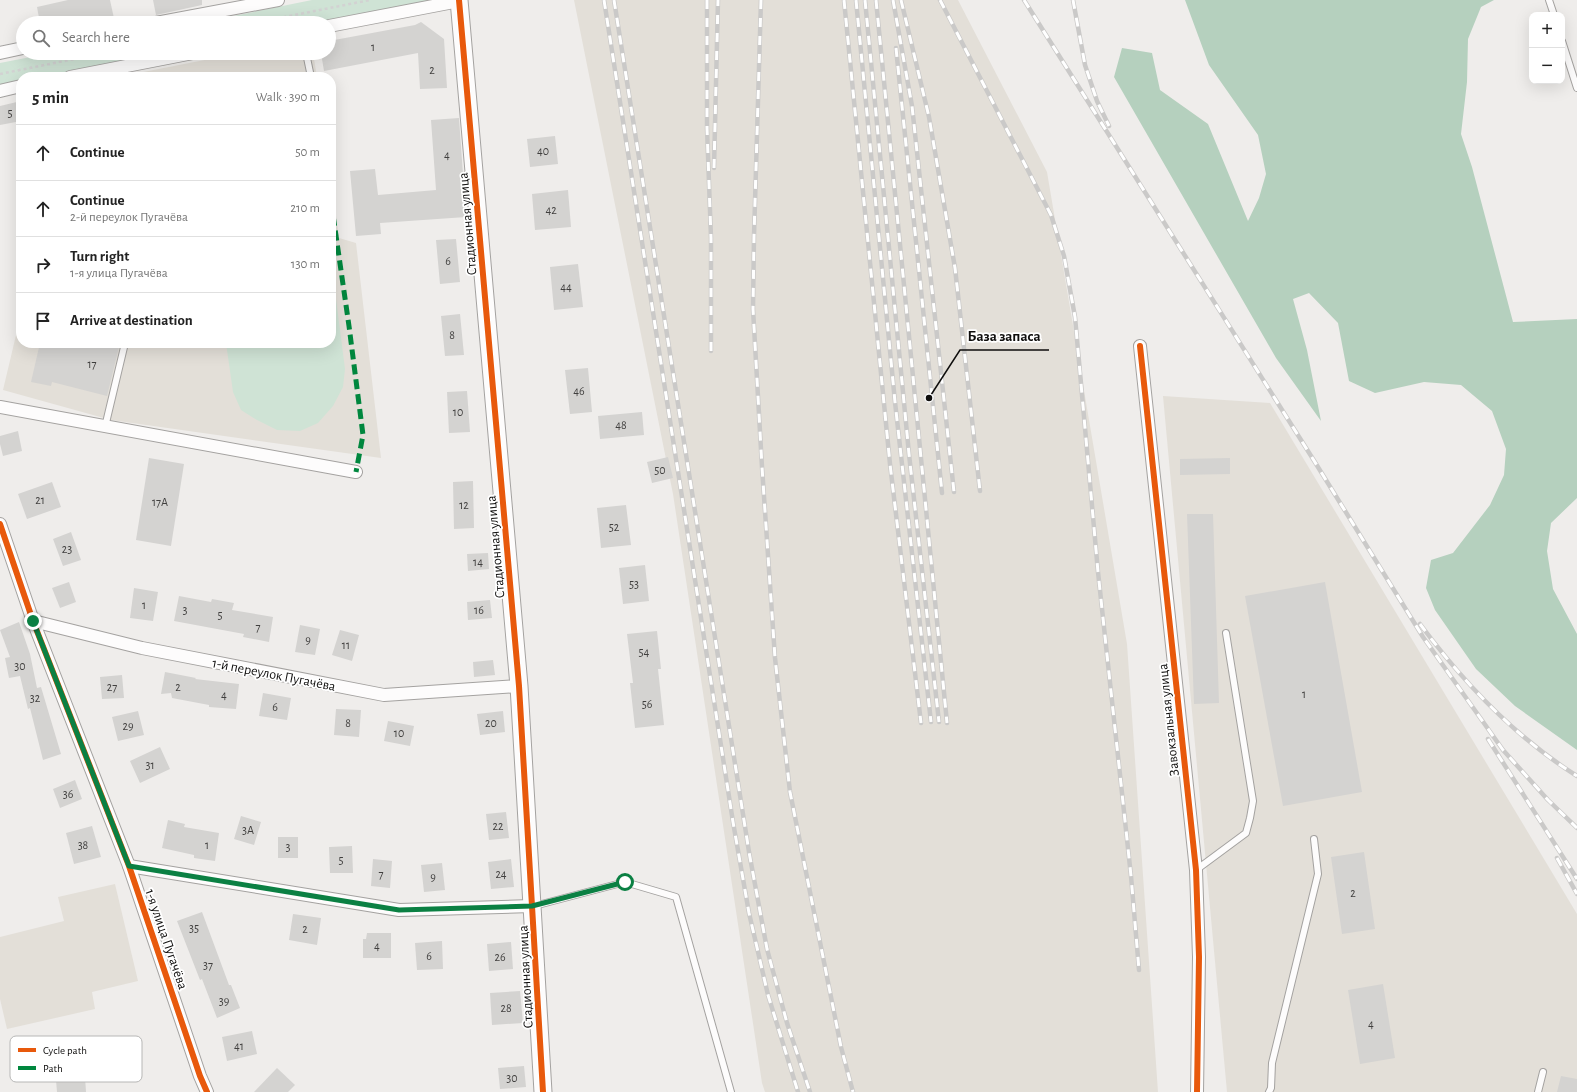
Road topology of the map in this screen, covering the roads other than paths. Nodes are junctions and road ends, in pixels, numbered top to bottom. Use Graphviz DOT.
graph roads {
  1 [pos="278,0"];
  2 [pos="1549,0"];
  3 [pos="459,1"];
  4 [pos="1553,12"];
  5 [pos="193,16"];
  6 [pos="336,25"];
  7 [pos="1564,48"];
  8 [pos="16,50"];
  9 [pos="0,53"];
  10 [pos="160,60"];
  11 [pos="307,60"];
  12 [pos="103,72"];
  13 [pos="310,72"];
  14 [pos="16,87"];
  15 [pos="1577,88"];
  16 [pos="0,91"];
  17 [pos="1140,346"];
  18 [pos="125,348"];
  19 [pos="0,407"];
  20 [pos="105,427"];
  21 [pos="356,472"];
  22 [pos="0,524"];
  23 [pos="33,621"];
  24 [pos="1226,633"];
  25 [pos="519,686"];
  26 [pos="1314,839"];
  27 [pos="129,866"];
  28 [pos="1196,870"];
  29 [pos="532,906"];
  30 [pos="1543,1072"];
  31 [pos="207,1092"];
  32 [pos="543,1092"];
  33 [pos="731,1092"];
  34 [pos="1197,1092"];
  35 [pos="1269,1092"];
  36 [pos="1538,1092"];
  1 -- 5 [label="street"];
  2 -- 4 [label="lane"];
  3 -- 6 [label="street"];
  3 -- 25 [label="street, Стадионная улица"];
  7 -- 15 [label="lane"];
  8 -- 9 [label="street"];
  10 -- 12 [label="street"];
  11 -- 13 [label="lane"];
  14 -- 16 [label="street"];
  17 -- 28 [label="street, Завокзальная улица"];
  18 -- 20 [label="lane"];
  19 -- 20 [label="street"];
  20 -- 21 [label="street"];
  22 -- 23 [label="street, 1-я улица Пугачёва"];
  23 -- 25 [label="street, 1-й переулок Пугачёва"];
  23 -- 27 [label="street, 1-я улица Пугачёва"];
  24 -- 28 [label="lane"];
  25 -- 29 [label="street, Стадионная улица"];
  26 -- 35 [label="lane"];
  27 -- 29 [label="street"];
  27 -- 31 [label="street, 1-я улица Пугачёва"];
  28 -- 34 [label="street, Завокзальная улица"];
  29 -- 32 [label="street, Стадионная улица"];
  29 -- 33 [label="lane"];
  30 -- 36 [label="lane"];
}
